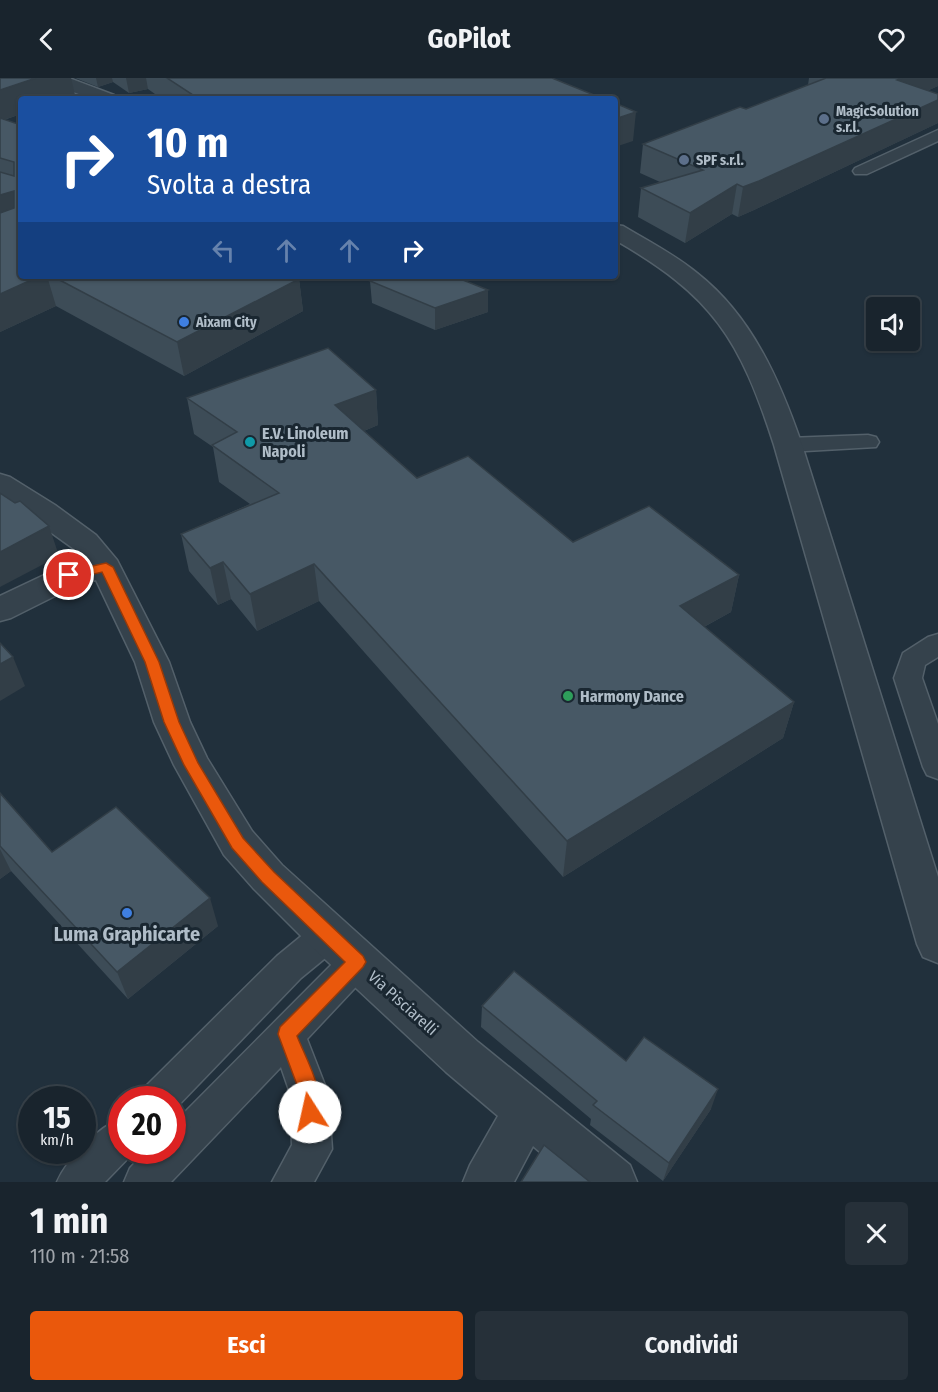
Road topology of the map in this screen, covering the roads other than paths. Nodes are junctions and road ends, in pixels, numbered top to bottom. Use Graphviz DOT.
graph roads {
  1 [pos="53,78"];
  2 [pos="100,96"];
  3 [pos="938,135"];
  4 [pos="861,171"];
  5 [pos="618,233"];
  6 [pos="868,442"];
  7 [pos="789,445"];
  8 [pos="0,483"];
  9 [pos="106,567"];
  10 [pos="0,610"];
  11 [pos="938,644"];
  12 [pos="938,767"];
  13 [pos="328,935"];
  14 [pos="938,944"];
  15 [pos="357,962"];
  16 [pos="287,1034"];
  17 [pos="172,1086"];
  18 [pos="527,1111"];
  19 [pos="108,1151"];
  20 [pos="77,1182"];
  21 [pos="144,1182"];
  22 [pos="292,1182"];
  23 [pos="487,1182"];
  24 [pos="614,1182"];
  1 -- 2 [label="street"];
  3 -- 4 [label="lane"];
  5 -- 7 [label="street"];
  6 -- 7 [label="lane"];
  7 -- 14 [label="street"];
  8 -- 9 [label="street, Via Pisciarelli"];
  9 -- 10 [label="street"];
  9 -- 13 [label="street, Via Pisciarelli"];
  11 -- 12 [label="lane"];
  13 -- 15 [label="street, Via Pisciarelli"];
  13 -- 17 [label="lane"];
  15 -- 16 [label="lane"];
  15 -- 18 [label="street, Via Pisciarelli"];
  16 -- 21 [label="lane"];
  16 -- 22 [label="lane"];
  18 -- 23 [label="street"];
  18 -- 24 [label="street, Via Pisciarelli"];
  19 -- 20 [label="lane"];
}
